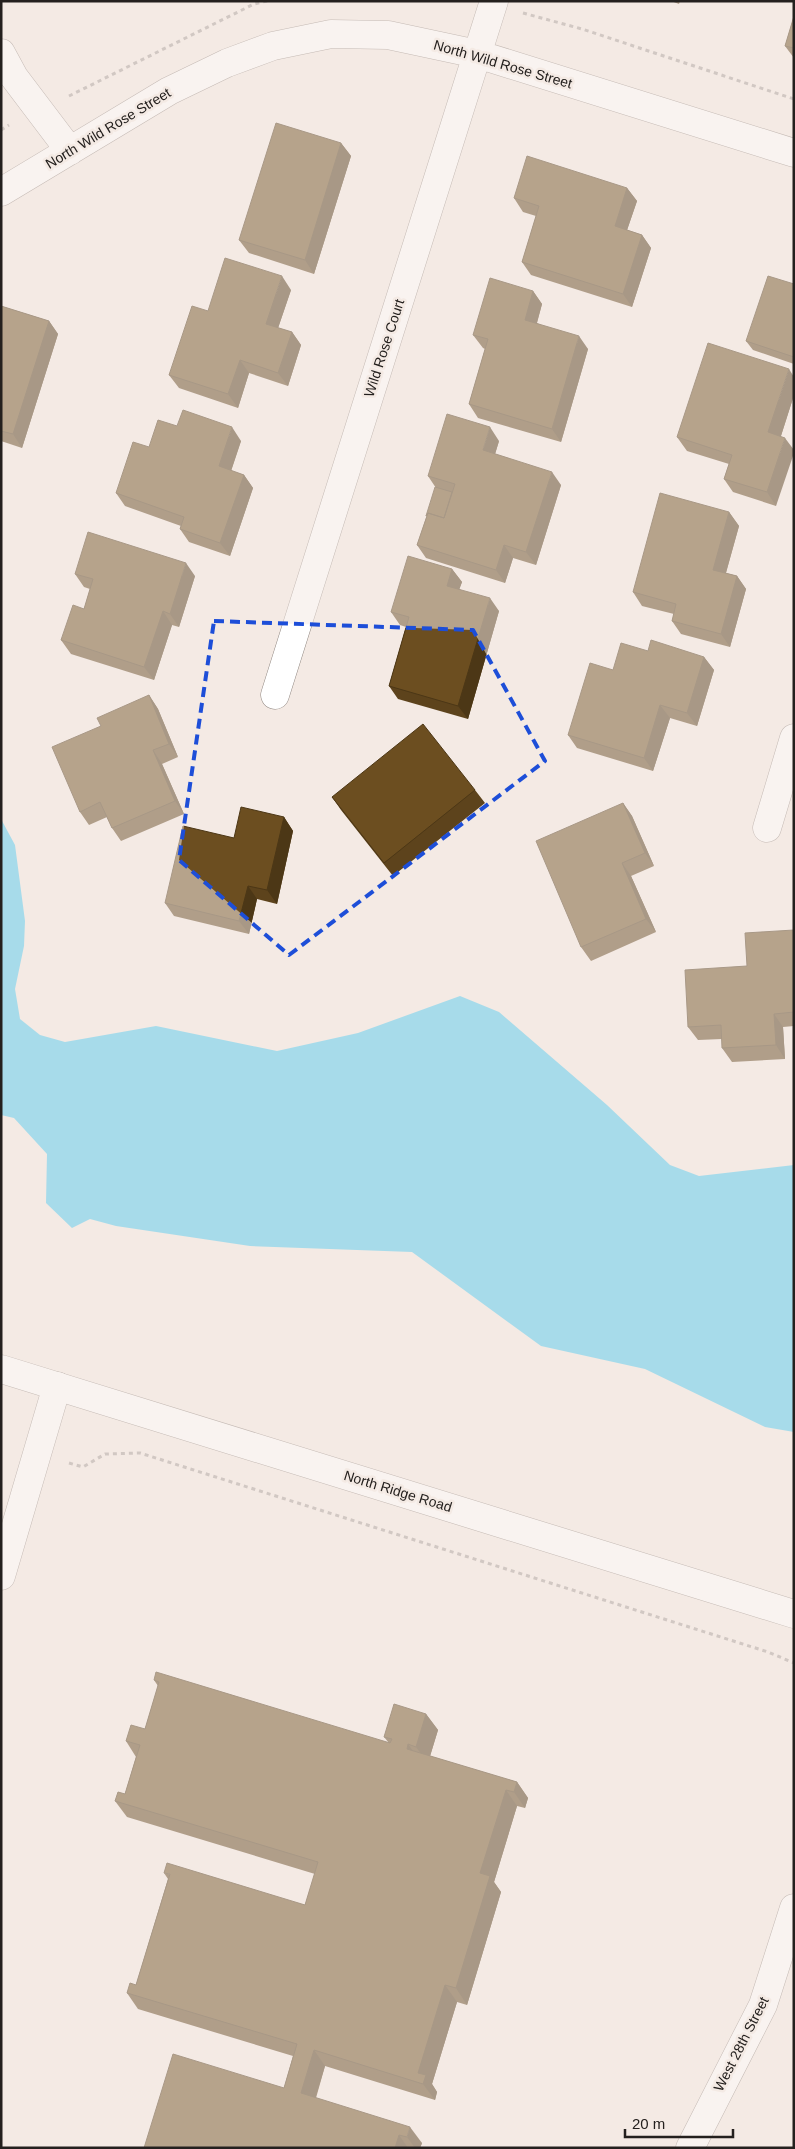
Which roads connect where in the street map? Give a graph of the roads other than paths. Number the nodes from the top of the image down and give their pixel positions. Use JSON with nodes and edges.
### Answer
{"nodes":[{"id":1,"x":493,"y":3,"type":"edge"},
{"id":2,"x":1,"y":53,"type":"edge"},
{"id":3,"x":477,"y":54,"type":"junction"},
{"id":4,"x":70,"y":151,"type":"junction"},
{"id":5,"x":794,"y":153,"type":"edge"},
{"id":6,"x":1,"y":192,"type":"edge"},
{"id":7,"x":275,"y":695,"type":"dead end"},
{"id":8,"x":794,"y":738,"type":"edge"},
{"id":9,"x":767,"y":828,"type":"dead end"},
{"id":10,"x":1,"y":1369,"type":"edge"},
{"id":11,"x":57,"y":1386,"type":"junction"},
{"id":12,"x":1,"y":1576,"type":"edge"},
{"id":13,"x":794,"y":1614,"type":"edge"},
{"id":14,"x":794,"y":1908,"type":"edge"},
{"id":15,"x":690,"y":2148,"type":"edge"}],
"edges":[{"from":1,"to":3,"type":"street","name":"Wild Rose Court"},
{"from":2,"to":4,"type":"street"},
{"from":3,"to":4,"type":"street","name":"North Wild Rose Street"},
{"from":3,"to":5,"type":"street","name":"North Wild Rose Street"},
{"from":3,"to":7,"type":"street","name":"Wild Rose Court"},
{"from":4,"to":6,"type":"street","name":"North Wild Rose Street"},
{"from":8,"to":9,"type":"street"},
{"from":10,"to":11,"type":"street","name":"North Ridge Road"},
{"from":11,"to":12,"type":"street"},
{"from":11,"to":13,"type":"street","name":"North Ridge Road"},
{"from":14,"to":15,"type":"street","name":"West 28th Street"}]}
